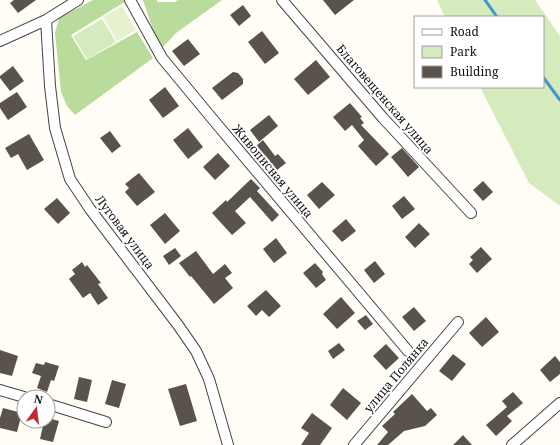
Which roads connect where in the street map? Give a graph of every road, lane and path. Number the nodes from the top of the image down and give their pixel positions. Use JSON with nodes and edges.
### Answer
{"nodes":[{"id":1,"x":78,"y":0,"type":"edge"},
{"id":2,"x":130,"y":0,"type":"edge"},
{"id":3,"x":282,"y":0,"type":"edge"},
{"id":4,"x":46,"y":20,"type":"junction"},
{"id":5,"x":0,"y":41,"type":"edge"},
{"id":6,"x":471,"y":213,"type":"dead end"},
{"id":7,"x":458,"y":322,"type":"dead end"},
{"id":8,"x":408,"y":351,"type":"dead end"},
{"id":9,"x":0,"y":390,"type":"edge"},
{"id":10,"x":16,"y":395,"type":"edge"},
{"id":11,"x":560,"y":403,"type":"edge"},
{"id":12,"x":56,"y":406,"type":"edge"},
{"id":13,"x":106,"y":422,"type":"dead end"},
{"id":14,"x":228,"y":445,"type":"edge"},
{"id":15,"x":354,"y":445,"type":"edge"},
{"id":16,"x":512,"y":445,"type":"edge"}],
"edges":[{"from":1,"to":4,"type":"street"},
{"from":2,"to":8,"type":"street","name":"Живописная улица"},
{"from":3,"to":6,"type":"street","name":"Благовещенская улица"},
{"from":4,"to":5,"type":"street"},
{"from":4,"to":14,"type":"street","name":"Луговая улица"},
{"from":7,"to":15,"type":"street","name":"улица Полянка"},
{"from":9,"to":10,"type":"street"},
{"from":11,"to":16,"type":"street"},
{"from":12,"to":13,"type":"street"}]}
